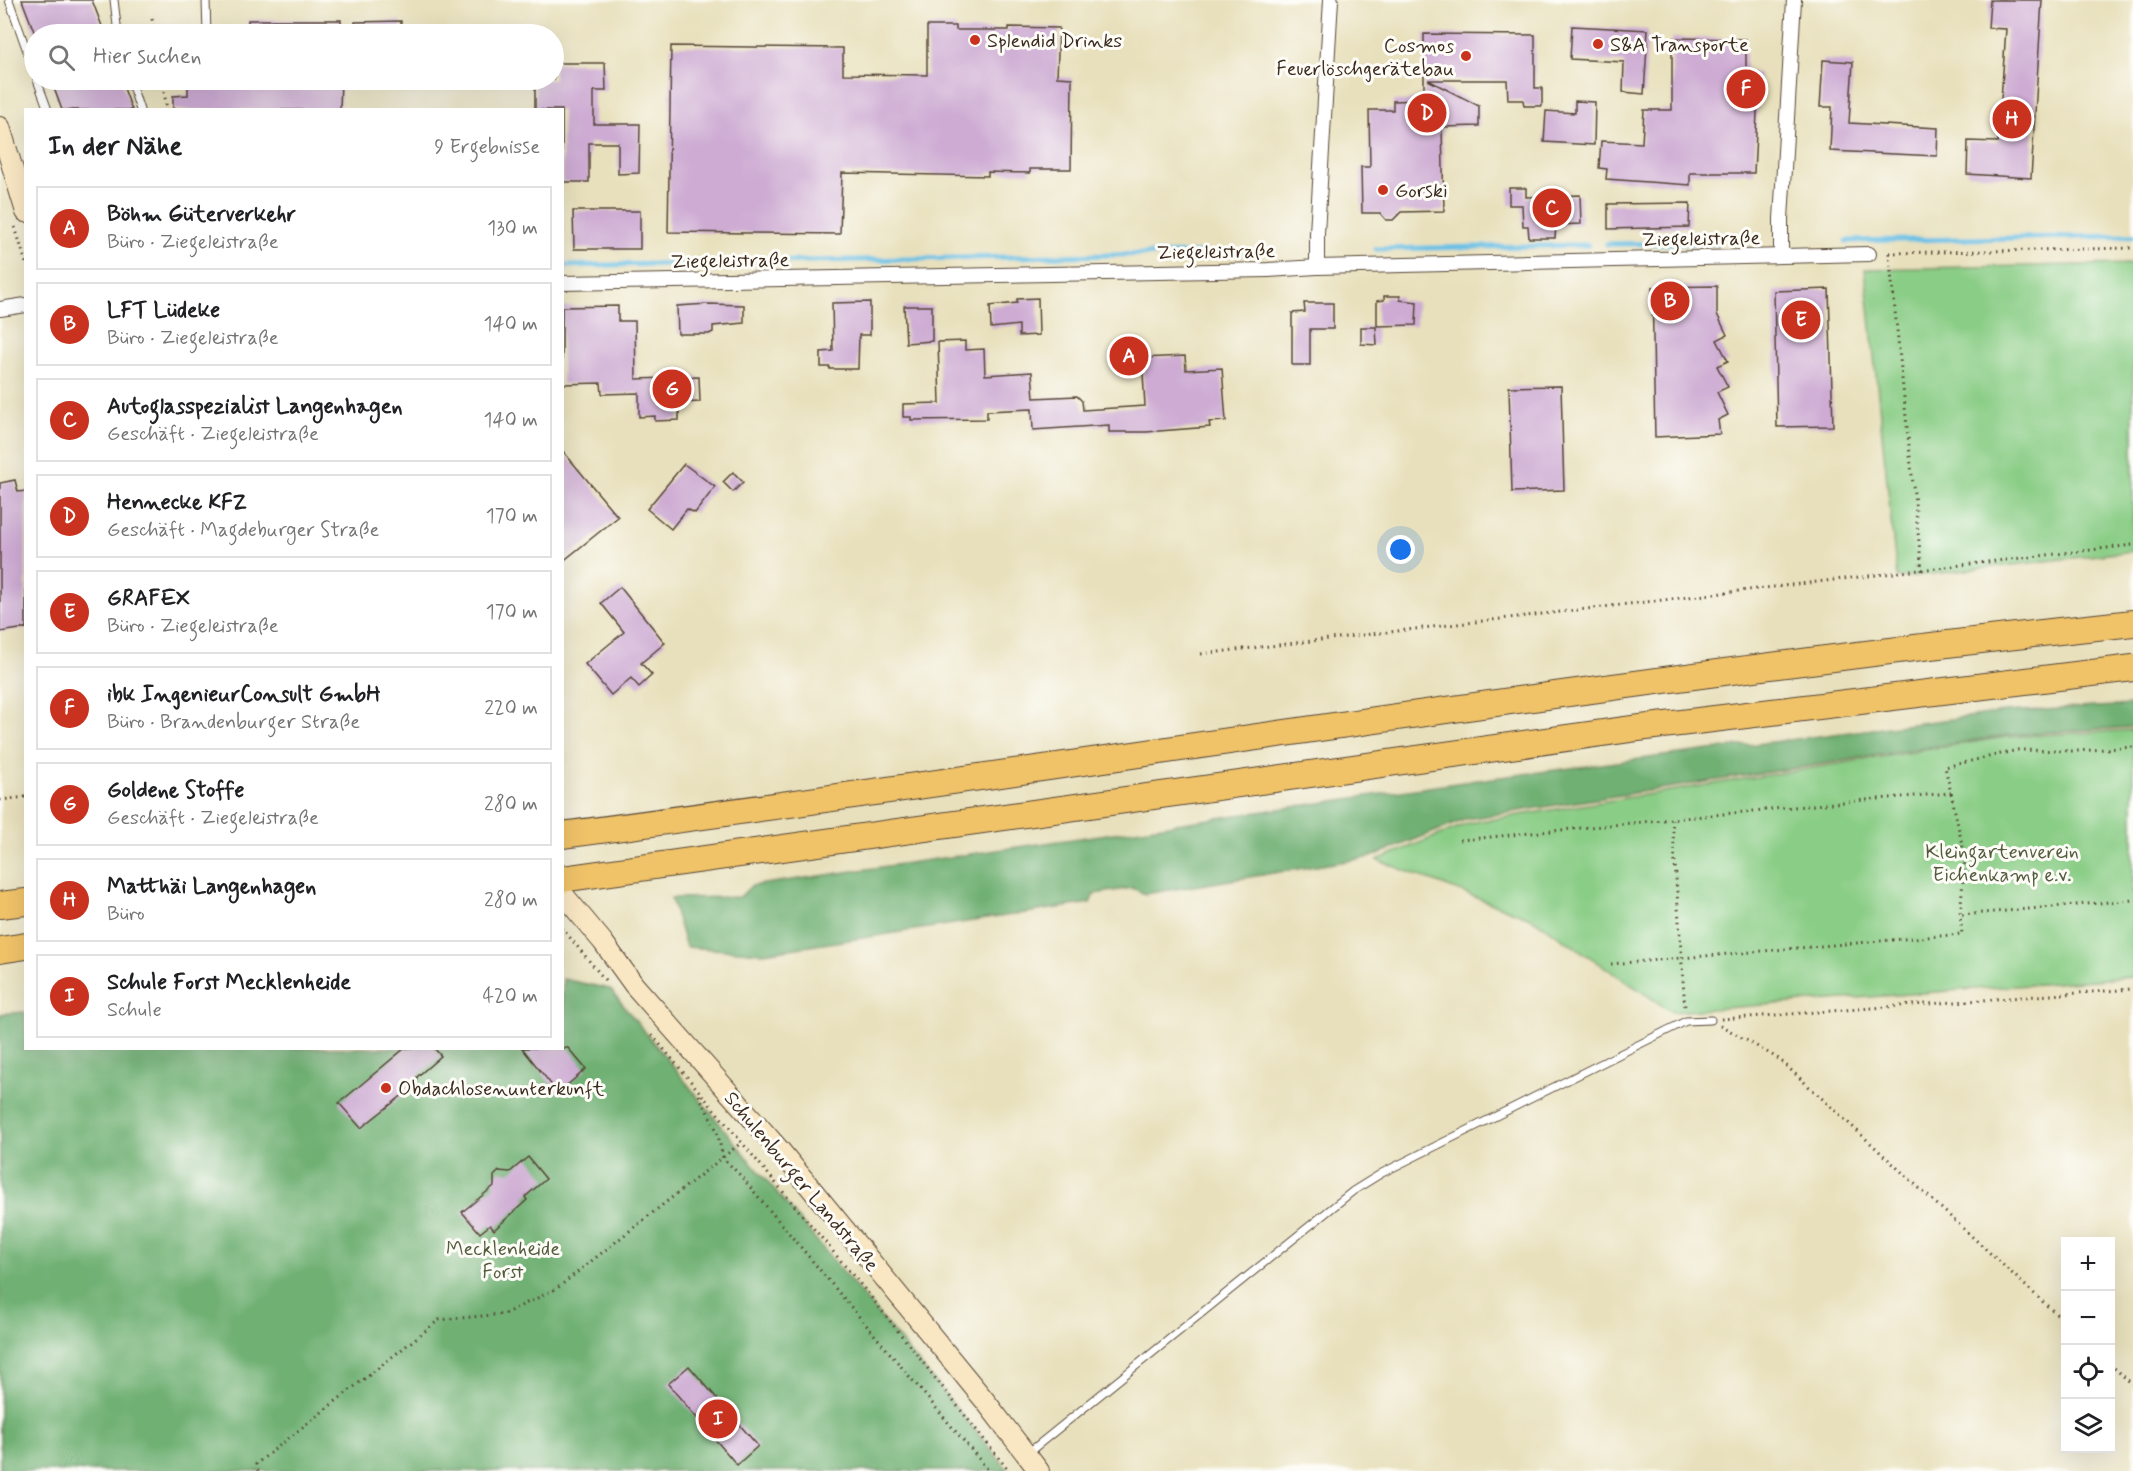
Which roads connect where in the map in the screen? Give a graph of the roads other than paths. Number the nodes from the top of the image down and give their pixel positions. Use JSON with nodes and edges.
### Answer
{"nodes":[{"id":1,"x":9,"y":0,"type":"edge"},
{"id":2,"x":114,"y":0,"type":"edge"},
{"id":3,"x":206,"y":0,"type":"edge"},
{"id":4,"x":1331,"y":0,"type":"edge"},
{"id":5,"x":1794,"y":0,"type":"edge"},
{"id":6,"x":116,"y":24,"type":"edge"},
{"id":7,"x":207,"y":24,"type":"edge"},
{"id":8,"x":24,"y":43,"type":"edge"},
{"id":9,"x":41,"y":90,"type":"edge"},
{"id":10,"x":133,"y":90,"type":"edge"},
{"id":11,"x":47,"y":108,"type":"edge"},
{"id":12,"x":139,"y":108,"type":"edge"},
{"id":13,"x":0,"y":127,"type":"edge"},
{"id":14,"x":24,"y":205,"type":"edge"},
{"id":15,"x":1869,"y":254,"type":"road end"},
{"id":16,"x":1782,"y":256,"type":"junction"},
{"id":17,"x":1317,"y":267,"type":"junction"},
{"id":18,"x":564,"y":283,"type":"edge"},
{"id":19,"x":24,"y":305,"type":"edge"},
{"id":20,"x":0,"y":309,"type":"edge"},
{"id":21,"x":2133,"y":623,"type":"edge"},
{"id":22,"x":2133,"y":668,"type":"edge"},
{"id":23,"x":569,"y":834,"type":"edge"},
{"id":24,"x":564,"y":879,"type":"edge"},
{"id":25,"x":564,"y":895,"type":"edge"},
{"id":26,"x":24,"y":902,"type":"edge"},
{"id":27,"x":0,"y":905,"type":"edge"},
{"id":28,"x":24,"y":946,"type":"edge"},
{"id":29,"x":0,"y":950,"type":"edge"},
{"id":30,"x":1711,"y":1020,"type":"road end"},
{"id":31,"x":1032,"y":1466,"type":"edge"}],
"edges":[{"from":1,"to":8,"type":"lane"},
{"from":2,"to":6,"type":"lane"},
{"from":3,"to":7,"type":"lane"},
{"from":4,"to":17,"type":"street"},
{"from":5,"to":16,"type":"street"},
{"from":9,"to":11,"type":"lane"},
{"from":10,"to":12,"type":"lane"},
{"from":13,"to":14,"type":"main road"},
{"from":15,"to":16,"type":"street","name":"Ziegeleistraße"},
{"from":16,"to":17,"type":"street","name":"Ziegeleistraße"},
{"from":17,"to":18,"type":"street","name":"Ziegeleistraße"},
{"from":19,"to":20,"type":"street"},
{"from":21,"to":23,"type":"highway"},
{"from":22,"to":24,"type":"highway"},
{"from":25,"to":31,"type":"main road","name":"Schulenburger Landstraße"},
{"from":26,"to":27,"type":"highway"},
{"from":28,"to":29,"type":"highway"},
{"from":30,"to":31,"type":"lane"}]}
